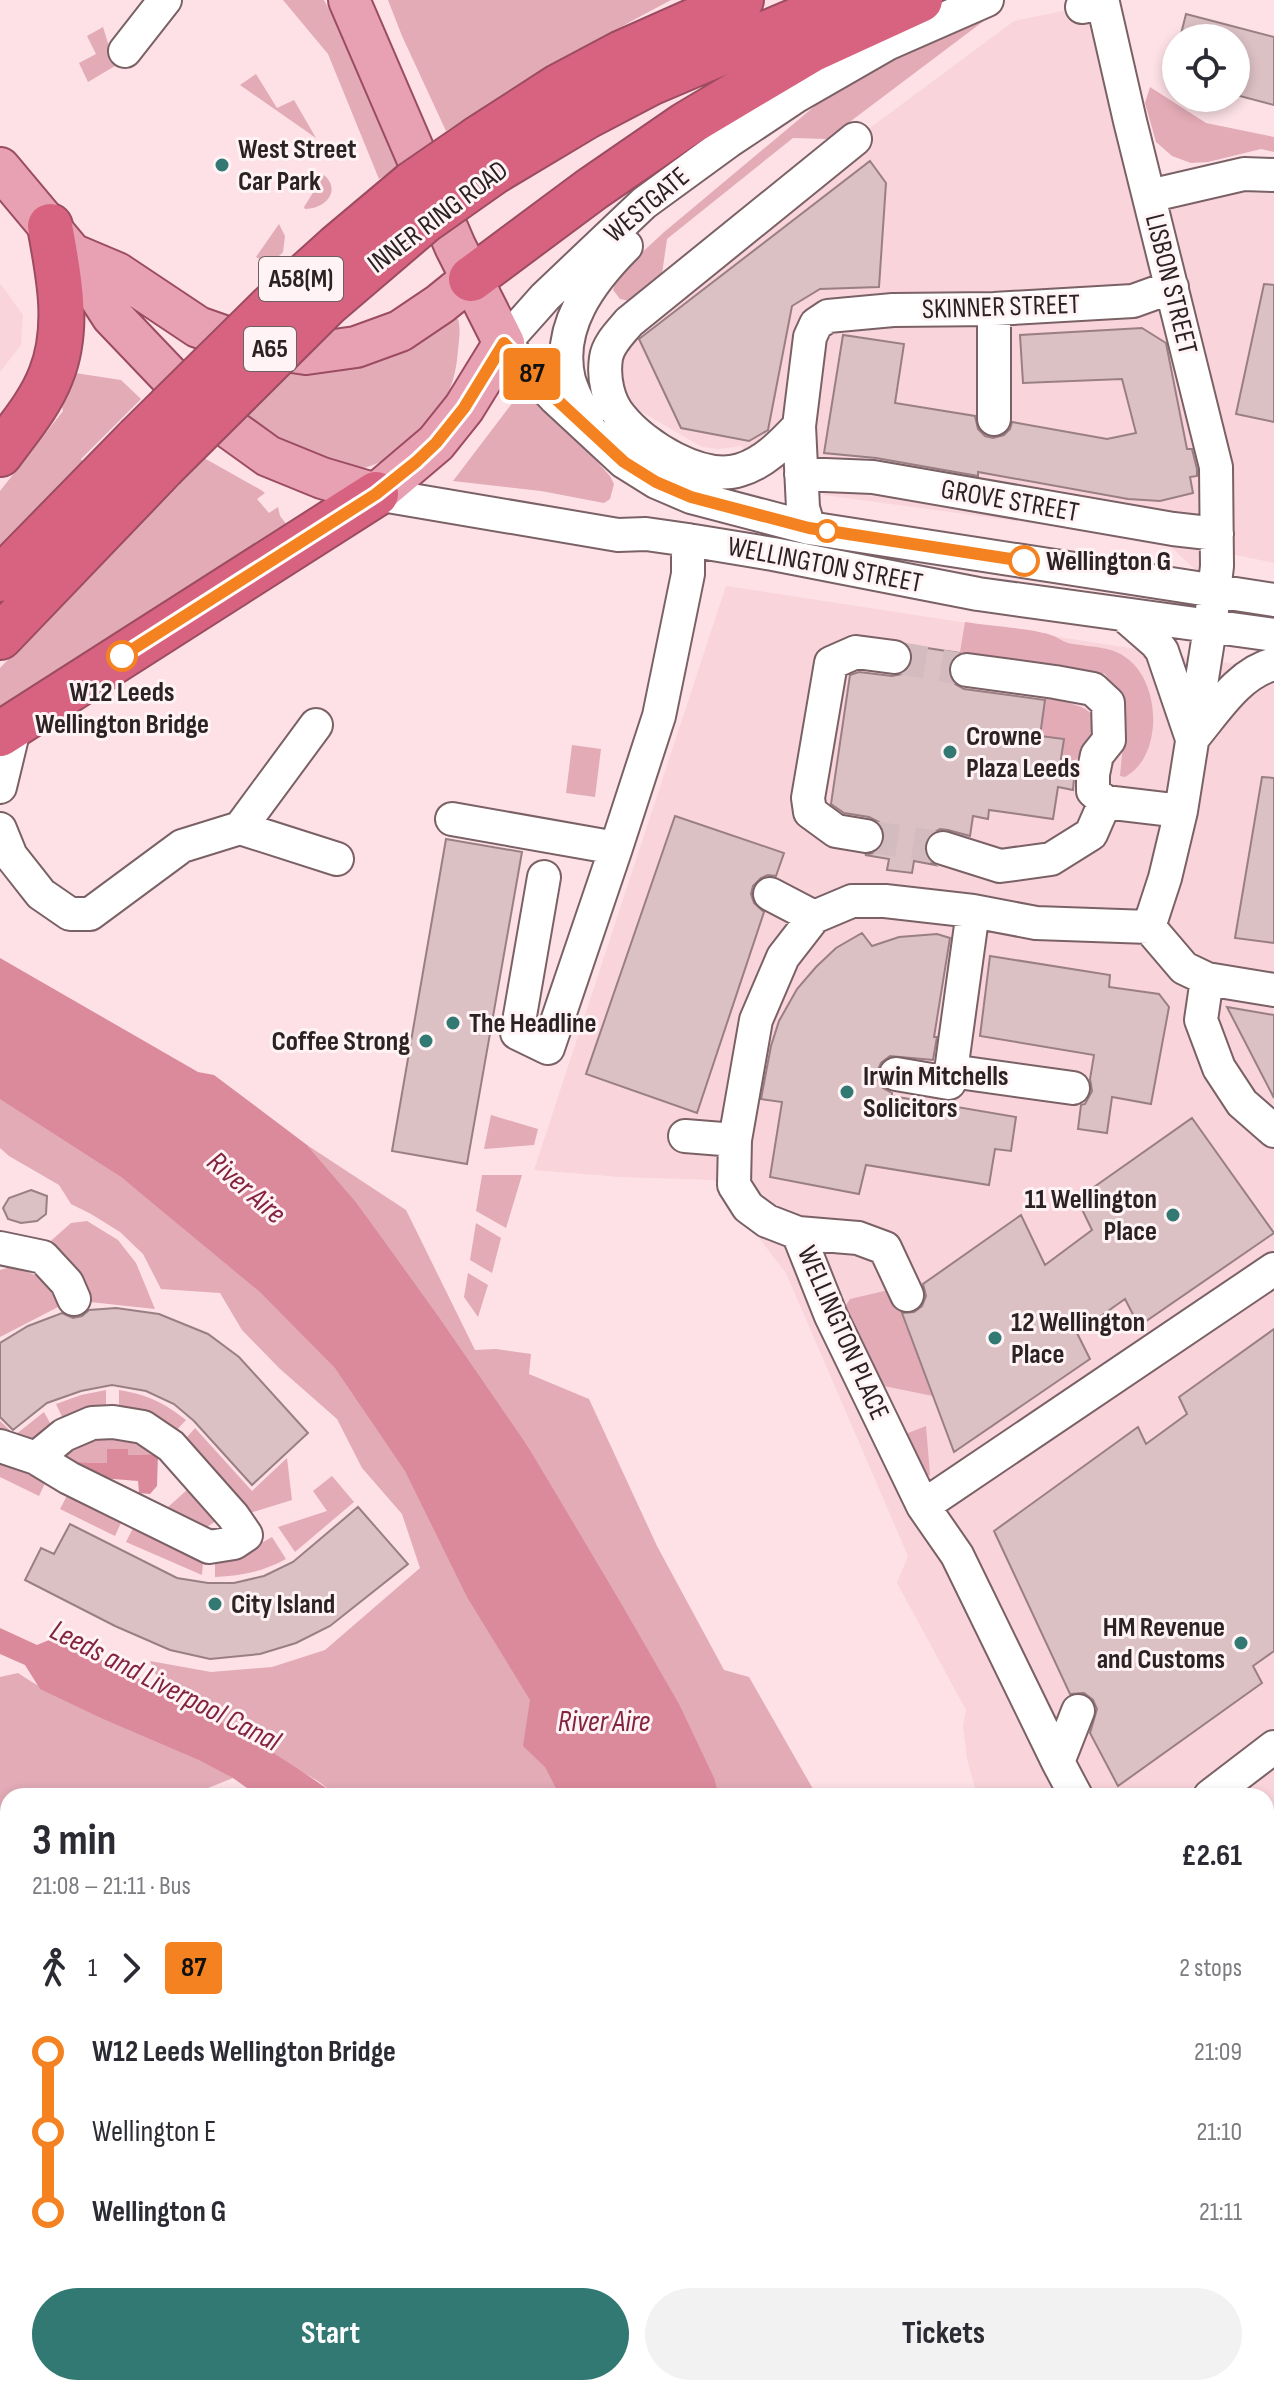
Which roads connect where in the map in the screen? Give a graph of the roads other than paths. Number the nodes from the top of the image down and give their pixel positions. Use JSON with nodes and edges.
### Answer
{"nodes":[{"id":1,"x":349,"y":0,"type":"edge"},
{"id":2,"x":741,"y":0,"type":"edge"},
{"id":3,"x":845,"y":0,"type":"edge"},
{"id":4,"x":920,"y":0,"type":"edge"},
{"id":5,"x":987,"y":0,"type":"edge"},
{"id":6,"x":163,"y":3,"type":"edge"},
{"id":7,"x":1082,"y":7,"type":"dead end"},
{"id":8,"x":125,"y":51,"type":"dead end"},
{"id":9,"x":855,"y":139,"type":"dead end"},
{"id":10,"x":729,"y":141,"type":"junction"},
{"id":11,"x":487,"y":155,"type":"junction"},
{"id":12,"x":0,"y":168,"type":"edge"},
{"id":13,"x":1274,"y":175,"type":"edge"},
{"id":14,"x":1149,"y":196,"type":"junction"},
{"id":15,"x":61,"y":240,"type":"junction"},
{"id":16,"x":471,"y":279,"type":"junction"},
{"id":17,"x":589,"y":287,"type":"junction"},
{"id":18,"x":1172,"y":287,"type":"junction"},
{"id":19,"x":994,"y":309,"type":"junction"},
{"id":20,"x":629,"y":322,"type":"junction"},
{"id":21,"x":504,"y":343,"type":"junction"},
{"id":22,"x":994,"y":419,"type":"dead end"},
{"id":23,"x":799,"y":426,"type":"junction"},
{"id":24,"x":591,"y":431,"type":"junction"},
{"id":25,"x":151,"y":452,"type":"junction"},
{"id":26,"x":0,"y":454,"type":"edge"},
{"id":27,"x":801,"y":474,"type":"junction"},
{"id":28,"x":376,"y":494,"type":"junction"},
{"id":29,"x":809,"y":528,"type":"junction"},
{"id":30,"x":1217,"y":534,"type":"junction"},
{"id":31,"x":688,"y":540,"type":"junction"},
{"id":32,"x":0,"y":579,"type":"edge"},
{"id":33,"x":1215,"y":589,"type":"junction"},
{"id":34,"x":1274,"y":600,"type":"edge"},
{"id":35,"x":1125,"y":616,"type":"junction"},
{"id":36,"x":1210,"y":628,"type":"junction"},
{"id":37,"x":1274,"y":635,"type":"edge"},
{"id":38,"x":0,"y":637,"type":"edge"},
{"id":39,"x":894,"y":657,"type":"tunnel mouth"},
{"id":40,"x":1274,"y":664,"type":"edge"},
{"id":41,"x":967,"y":670,"type":"tunnel mouth"},
{"id":42,"x":316,"y":725,"type":"dead end"},
{"id":43,"x":8,"y":730,"type":"edge"},
{"id":44,"x":1192,"y":739,"type":"junction"},
{"id":45,"x":0,"y":787,"type":"edge"},
{"id":46,"x":1105,"y":802,"type":"junction"},
{"id":47,"x":1181,"y":811,"type":"junction"},
{"id":48,"x":452,"y":819,"type":"dead end"},
{"id":49,"x":240,"y":828,"type":"junction"},
{"id":50,"x":0,"y":829,"type":"edge"},
{"id":51,"x":866,"y":836,"type":"tunnel mouth"},
{"id":52,"x":616,"y":848,"type":"junction"},
{"id":53,"x":943,"y":848,"type":"tunnel mouth"},
{"id":54,"x":337,"y":859,"type":"dead end"},
{"id":55,"x":544,"y":877,"type":"dead end"},
{"id":56,"x":770,"y":894,"type":"dead end"},
{"id":57,"x":973,"y":911,"type":"junction"},
{"id":58,"x":814,"y":917,"type":"junction"},
{"id":59,"x":1149,"y":927,"type":"junction"},
{"id":60,"x":1207,"y":979,"type":"junction"},
{"id":61,"x":1274,"y":990,"type":"edge"},
{"id":62,"x":951,"y":1071,"type":"junction"},
{"id":63,"x":896,"y":1074,"type":"dead end"},
{"id":64,"x":1073,"y":1088,"type":"dead end"},
{"id":65,"x":1242,"y":1103,"type":"junction"},
{"id":66,"x":1274,"y":1106,"type":"edge"},
{"id":67,"x":1274,"y":1131,"type":"edge"},
{"id":68,"x":685,"y":1136,"type":"dead end"},
{"id":69,"x":735,"y":1140,"type":"junction"},
{"id":70,"x":798,"y":1233,"type":"junction"},
{"id":71,"x":0,"y":1248,"type":"edge"},
{"id":72,"x":1274,"y":1269,"type":"edge"},
{"id":73,"x":907,"y":1295,"type":"dead end"},
{"id":74,"x":74,"y":1299,"type":"dead end"},
{"id":75,"x":0,"y":1446,"type":"edge"},
{"id":76,"x":36,"y":1458,"type":"junction"},
{"id":77,"x":923,"y":1506,"type":"junction"},
{"id":78,"x":1078,"y":1711,"type":"dead end"},
{"id":79,"x":1274,"y":1747,"type":"edge"},
{"id":80,"x":1058,"y":1762,"type":"junction"},
{"id":81,"x":1072,"y":1788,"type":"edge"},
{"id":82,"x":1220,"y":1788,"type":"edge"}],
"edges":[{"from":1,"to":16,"type":"main road"},
{"from":2,"to":11,"type":"highway","name":"INNER RING ROAD","number":"A58(M)"},
{"from":3,"to":11,"type":"highway","name":"INNER RING ROAD","number":"A58(M)"},
{"from":4,"to":16,"type":"highway"},
{"from":5,"to":10,"type":"street","name":"WESTGATE"},
{"from":6,"to":8,"type":"street"},
{"from":7,"to":14,"type":"street","name":"LISBON STREET"},
{"from":9,"to":20,"type":"street"},
{"from":10,"to":17,"type":"street"},
{"from":10,"to":21,"type":"street","name":"WESTGATE"},
{"from":11,"to":25,"type":"highway","name":"INNER RING ROAD","number":"A58(M)","bridge":true},
{"from":12,"to":15,"type":"main road","number":"A65"},
{"from":13,"to":14,"type":"street"},
{"from":14,"to":18,"type":"street","name":"LISBON STREET"},
{"from":15,"to":16,"type":"main road","number":"A65"},
{"from":15,"to":26,"type":"highway"},
{"from":15,"to":28,"type":"main road","number":"A65"},
{"from":16,"to":21,"type":"main road"},
{"from":17,"to":20,"type":"street"},
{"from":17,"to":24,"type":"street"},
{"from":18,"to":19,"type":"street","name":"SKINNER STREET"},
{"from":18,"to":30,"type":"street","name":"LISBON STREET"},
{"from":19,"to":22,"type":"street"},
{"from":19,"to":23,"type":"street","name":"SKINNER STREET"},
{"from":20,"to":23,"type":"street"},
{"from":21,"to":24,"type":"street","name":"WELLINGTON STREET"},
{"from":21,"to":28,"type":"main road","name":"WESTGATE"},
{"from":23,"to":27,"type":"street"},
{"from":24,"to":29,"type":"street","name":"WELLINGTON STREET"},
{"from":25,"to":32,"type":"highway","name":"INNER RING ROAD","number":"A58(M)"},
{"from":25,"to":38,"type":"highway","name":"INNER RING ROAD","number":"A58(M)"},
{"from":27,"to":29,"type":"street"},
{"from":27,"to":30,"type":"street","name":"GROVE STREET"},
{"from":28,"to":31,"type":"street","name":"WELLINGTON STREET"},
{"from":28,"to":43,"type":"highway"},
{"from":29,"to":33,"type":"street","name":"WELLINGTON STREET"},
{"from":30,"to":33,"type":"street","name":"LISBON STREET"},
{"from":31,"to":35,"type":"street","name":"WELLINGTON STREET"},
{"from":31,"to":52,"type":"street"},
{"from":33,"to":34,"type":"street","name":"WELLINGTON STREET"},
{"from":33,"to":36,"type":"street"},
{"from":35,"to":36,"type":"street","name":"WELLINGTON STREET"},
{"from":35,"to":44,"type":"street"},
{"from":36,"to":37,"type":"street","name":"WELLINGTON STREET"},
{"from":36,"to":44,"type":"street"},
{"from":39,"to":51,"type":"street"},
{"from":40,"to":44,"type":"street"},
{"from":41,"to":46,"type":"street"},
{"from":42,"to":49,"type":"street"},
{"from":43,"to":45,"type":"street"},
{"from":44,"to":47,"type":"street"},
{"from":46,"to":47,"type":"street"},
{"from":46,"to":53,"type":"street"},
{"from":47,"to":59,"type":"street"},
{"from":48,"to":52,"type":"street"},
{"from":49,"to":50,"type":"street"},
{"from":49,"to":54,"type":"street"},
{"from":52,"to":55,"type":"street"},
{"from":56,"to":58,"type":"street"},
{"from":57,"to":58,"type":"street","name":"WELLINGTON PLACE"},
{"from":57,"to":59,"type":"street","name":"WELLINGTON PLACE"},
{"from":57,"to":62,"type":"street"},
{"from":58,"to":69,"type":"street","name":"WELLINGTON PLACE"},
{"from":59,"to":60,"type":"street"},
{"from":60,"to":61,"type":"street"},
{"from":60,"to":65,"type":"street"},
{"from":62,"to":63,"type":"street"},
{"from":62,"to":64,"type":"street"},
{"from":65,"to":66,"type":"street"},
{"from":65,"to":67,"type":"street"},
{"from":68,"to":69,"type":"street"},
{"from":69,"to":70,"type":"street","name":"WELLINGTON PLACE"},
{"from":70,"to":73,"type":"street"},
{"from":70,"to":77,"type":"street","name":"WELLINGTON PLACE"},
{"from":71,"to":74,"type":"street"},
{"from":72,"to":77,"type":"street"},
{"from":75,"to":76,"type":"street"},
{"from":76,"to":76,"type":"street"},
{"from":77,"to":80,"type":"street","name":"WELLINGTON PLACE"},
{"from":78,"to":80,"type":"street"},
{"from":79,"to":82,"type":"street"},
{"from":80,"to":81,"type":"street","name":"WELLINGTON PLACE"}]}
